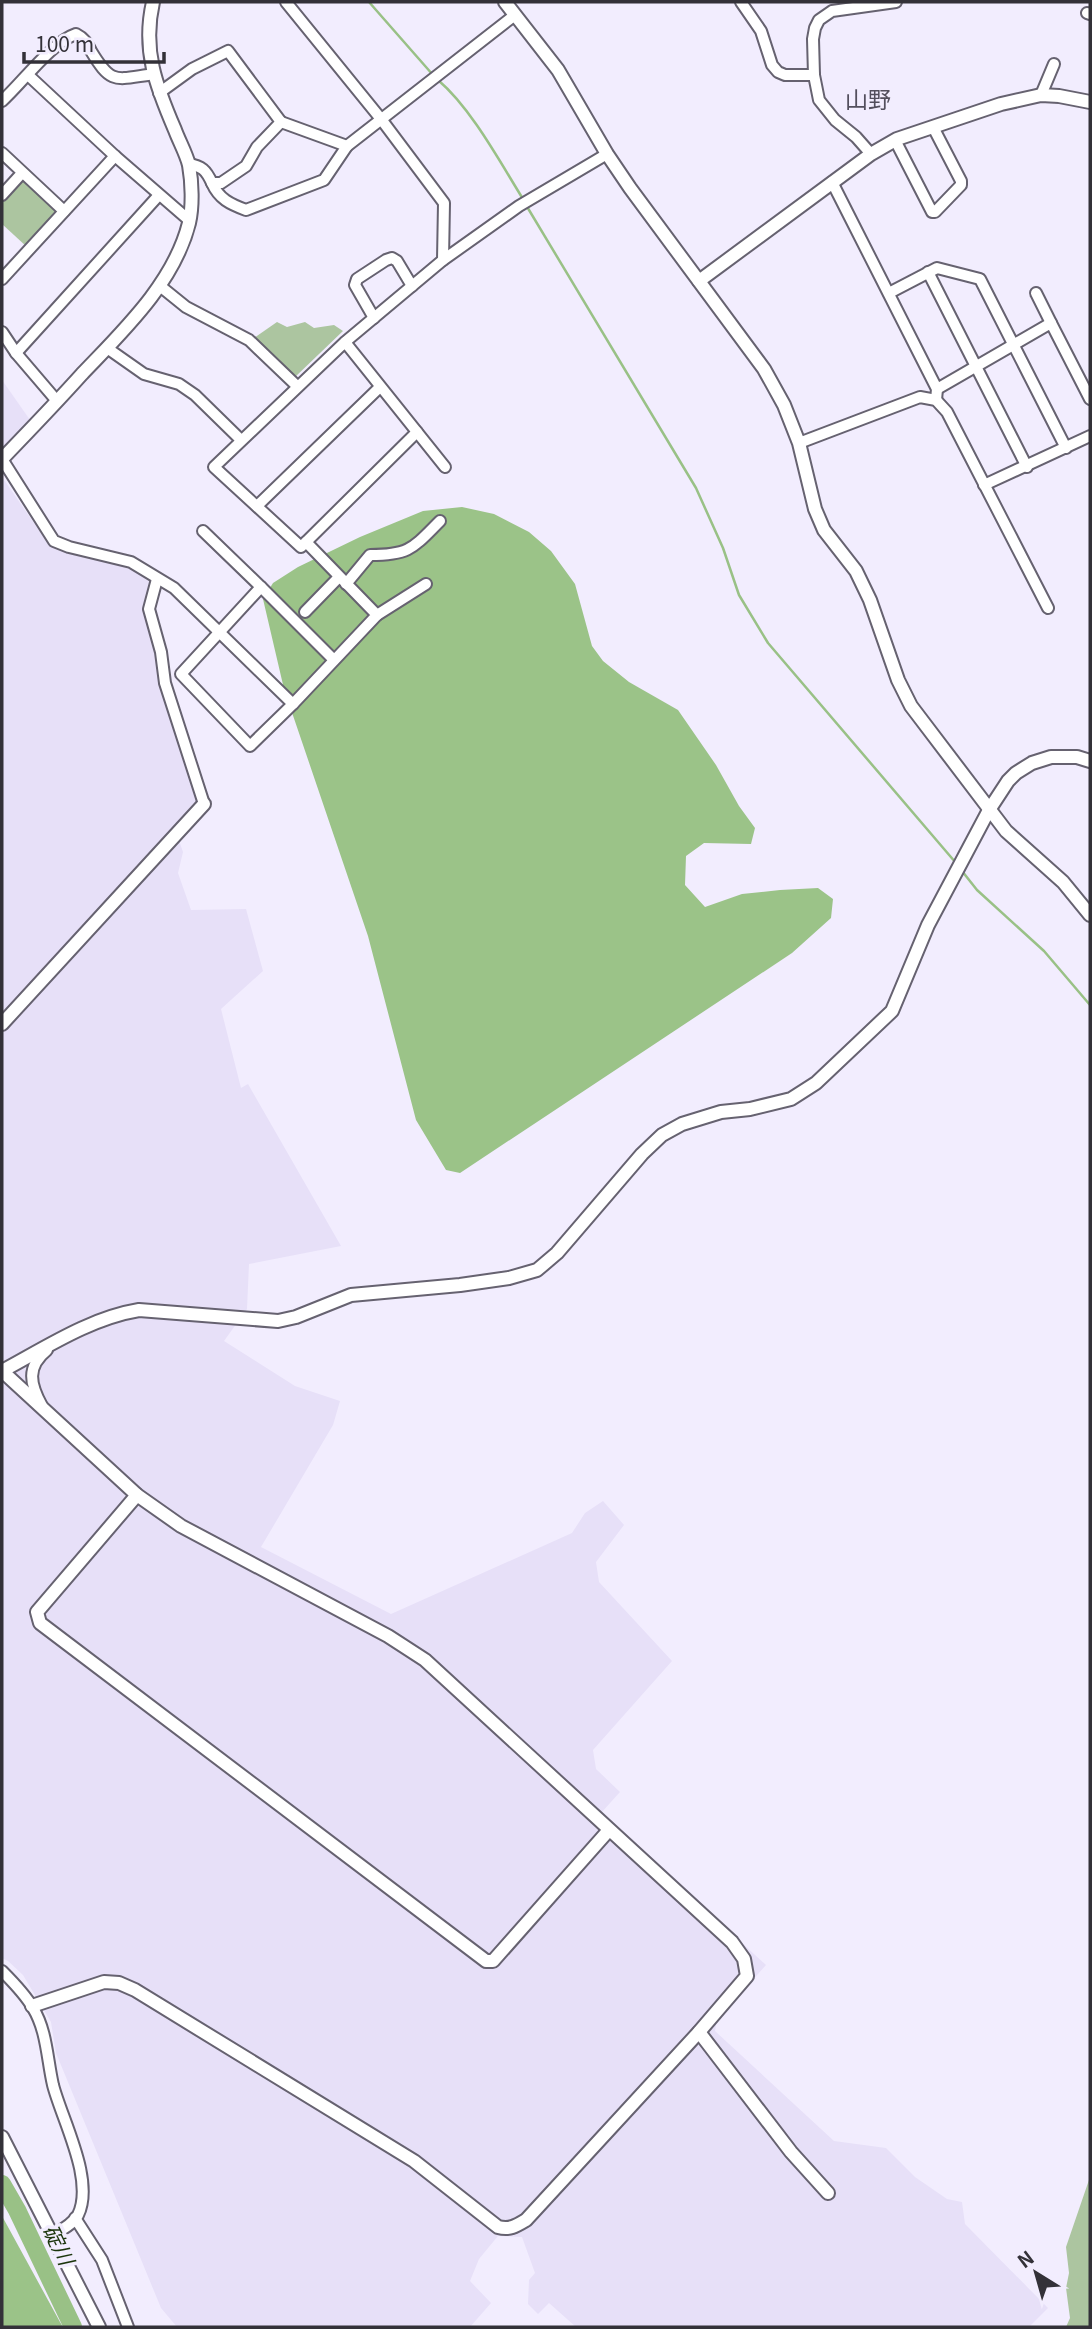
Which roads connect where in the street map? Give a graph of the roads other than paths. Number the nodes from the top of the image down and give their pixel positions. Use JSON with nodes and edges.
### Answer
{"nodes":[{"id":1,"x":153,"y":2,"type":"edge"},
{"id":2,"x":286,"y":2,"type":"edge"},
{"id":3,"x":505,"y":2,"type":"edge"},
{"id":4,"x":741,"y":2,"type":"edge"},
{"id":5,"x":896,"y":2,"type":"edge"},
{"id":6,"x":515,"y":15,"type":"junction"},
{"id":7,"x":1054,"y":64,"type":"dead end"},
{"id":8,"x":154,"y":74,"type":"junction"},
{"id":9,"x":28,"y":75,"type":"junction"},
{"id":10,"x":814,"y":75,"type":"junction"},
{"id":11,"x":159,"y":93,"type":"junction"},
{"id":12,"x":1041,"y":95,"type":"junction"},
{"id":13,"x":2,"y":101,"type":"edge"},
{"id":14,"x":1090,"y":102,"type":"edge"},
{"id":15,"x":380,"y":119,"type":"junction"},
{"id":16,"x":281,"y":122,"type":"junction"},
{"id":17,"x":933,"y":127,"type":"junction"},
{"id":18,"x":895,"y":140,"type":"junction"},
{"id":19,"x":347,"y":146,"type":"junction"},
{"id":20,"x":2,"y":153,"type":"edge"},
{"id":21,"x":607,"y":154,"type":"junction"},
{"id":22,"x":870,"y":154,"type":"junction"},
{"id":23,"x":115,"y":156,"type":"junction"},
{"id":24,"x":188,"y":164,"type":"junction"},
{"id":25,"x":22,"y":173,"type":"junction"},
{"id":26,"x":212,"y":183,"type":"junction"},
{"id":27,"x":832,"y":183,"type":"junction"},
{"id":28,"x":2,"y":195,"type":"edge"},
{"id":29,"x":159,"y":195,"type":"junction"},
{"id":30,"x":64,"y":211,"type":"junction"},
{"id":31,"x":190,"y":221,"type":"junction"},
{"id":32,"x":443,"y":260,"type":"junction"},
{"id":33,"x":928,"y":272,"type":"junction"},
{"id":34,"x":2,"y":279,"type":"edge"},
{"id":35,"x":699,"y":281,"type":"junction"},
{"id":36,"x":160,"y":286,"type":"junction"},
{"id":37,"x":412,"y":286,"type":"junction"},
{"id":38,"x":889,"y":293,"type":"junction"},
{"id":39,"x":1036,"y":293,"type":"dead end"},
{"id":40,"x":374,"y":318,"type":"junction"},
{"id":41,"x":1051,"y":323,"type":"junction"},
{"id":42,"x":2,"y":332,"type":"edge"},
{"id":43,"x":345,"y":342,"type":"junction"},
{"id":44,"x":1013,"y":344,"type":"junction"},
{"id":45,"x":107,"y":348,"type":"junction"},
{"id":46,"x":16,"y":353,"type":"junction"},
{"id":47,"x":976,"y":365,"type":"junction"},
{"id":48,"x":297,"y":386,"type":"junction"},
{"id":49,"x":380,"y":387,"type":"junction"},
{"id":50,"x":936,"y":394,"type":"junction"},
{"id":51,"x":1090,"y":399,"type":"edge"},
{"id":52,"x":57,"y":401,"type":"junction"},
{"id":53,"x":416,"y":432,"type":"junction"},
{"id":54,"x":1090,"y":436,"type":"edge"},
{"id":55,"x":242,"y":440,"type":"junction"},
{"id":56,"x":799,"y":443,"type":"junction"},
{"id":57,"x":1066,"y":448,"type":"junction"},
{"id":58,"x":2,"y":459,"type":"edge"},
{"id":59,"x":445,"y":467,"type":"dead end"},
{"id":60,"x":1027,"y":467,"type":"junction"},
{"id":61,"x":984,"y":485,"type":"junction"},
{"id":62,"x":257,"y":506,"type":"junction"},
{"id":63,"x":440,"y":521,"type":"dead end"},
{"id":64,"x":203,"y":531,"type":"dead end"},
{"id":65,"x":306,"y":542,"type":"junction"},
{"id":66,"x":157,"y":579,"type":"junction"},
{"id":67,"x":342,"y":580,"type":"junction"},
{"id":68,"x":426,"y":584,"type":"dead end"},
{"id":69,"x":261,"y":587,"type":"junction"},
{"id":70,"x":1048,"y":608,"type":"dead end"},
{"id":71,"x":304,"y":611,"type":"dead end"},
{"id":72,"x":377,"y":615,"type":"junction"},
{"id":73,"x":220,"y":632,"type":"junction"},
{"id":74,"x":333,"y":659,"type":"junction"},
{"id":75,"x":293,"y":704,"type":"junction"},
{"id":76,"x":1090,"y":761,"type":"edge"},
{"id":77,"x":204,"y":804,"type":"joint"},
{"id":78,"x":989,"y":810,"type":"junction"},
{"id":79,"x":1090,"y":915,"type":"edge"},
{"id":80,"x":2,"y":1024,"type":"edge"},
{"id":81,"x":55,"y":1343,"type":"junction"},
{"id":82,"x":2,"y":1371,"type":"edge"},
{"id":83,"x":44,"y":1410,"type":"junction"},
{"id":84,"x":137,"y":1495,"type":"junction"},
{"id":85,"x":609,"y":1830,"type":"junction"},
{"id":86,"x":2,"y":1971,"type":"edge"},
{"id":87,"x":33,"y":2006,"type":"junction"},
{"id":88,"x":699,"y":2032,"type":"junction"},
{"id":89,"x":2,"y":2137,"type":"edge"},
{"id":90,"x":828,"y":2193,"type":"dead end"},
{"id":91,"x":75,"y":2218,"type":"junction"},
{"id":92,"x":54,"y":2235,"type":"junction"},
{"id":93,"x":99,"y":2327,"type":"edge"},
{"id":94,"x":128,"y":2327,"type":"edge"}],
"edges":[{"from":1,"to":8,"type":"street"},
{"from":2,"to":15,"type":"street"},
{"from":3,"to":6,"type":"street"},
{"from":4,"to":10,"type":"street"},
{"from":5,"to":10,"type":"street"},
{"from":6,"to":15,"type":"street"},
{"from":6,"to":21,"type":"street"},
{"from":7,"to":12,"type":"street"},
{"from":8,"to":9,"type":"street"},
{"from":8,"to":11,"type":"street"},
{"from":9,"to":13,"type":"street"},
{"from":9,"to":23,"type":"street"},
{"from":10,"to":22,"type":"street"},
{"from":11,"to":16,"type":"street"},
{"from":11,"to":24,"type":"street"},
{"from":12,"to":14,"type":"street"},
{"from":12,"to":17,"type":"street"},
{"from":15,"to":19,"type":"street"},
{"from":15,"to":32,"type":"street"},
{"from":16,"to":19,"type":"street"},
{"from":16,"to":26,"type":"street"},
{"from":17,"to":18,"type":"street"},
{"from":17,"to":18,"type":"street"},
{"from":18,"to":22,"type":"street"},
{"from":19,"to":26,"type":"street"},
{"from":20,"to":25,"type":"street"},
{"from":21,"to":32,"type":"street"},
{"from":21,"to":35,"type":"street"},
{"from":22,"to":27,"type":"street"},
{"from":23,"to":29,"type":"street"},
{"from":23,"to":30,"type":"street"},
{"from":24,"to":26,"type":"street"},
{"from":24,"to":31,"type":"street"},
{"from":25,"to":28,"type":"street"},
{"from":25,"to":30,"type":"street"},
{"from":27,"to":35,"type":"street"},
{"from":27,"to":38,"type":"street"},
{"from":29,"to":31,"type":"street"},
{"from":29,"to":46,"type":"street"},
{"from":30,"to":34,"type":"street"},
{"from":31,"to":36,"type":"street"},
{"from":32,"to":37,"type":"street"},
{"from":33,"to":38,"type":"street"},
{"from":33,"to":44,"type":"street"},
{"from":33,"to":47,"type":"street"},
{"from":35,"to":56,"type":"street"},
{"from":36,"to":45,"type":"street"},
{"from":36,"to":48,"type":"street"},
{"from":37,"to":40,"type":"street"},
{"from":37,"to":40,"type":"street"},
{"from":38,"to":50,"type":"street"},
{"from":39,"to":41,"type":"street"},
{"from":40,"to":43,"type":"street"},
{"from":41,"to":44,"type":"street"},
{"from":41,"to":51,"type":"street"},
{"from":42,"to":46,"type":"street"},
{"from":43,"to":48,"type":"street"},
{"from":43,"to":49,"type":"street"},
{"from":44,"to":47,"type":"street"},
{"from":44,"to":57,"type":"street"},
{"from":45,"to":52,"type":"street"},
{"from":45,"to":55,"type":"street"},
{"from":46,"to":52,"type":"street"},
{"from":47,"to":50,"type":"street"},
{"from":47,"to":60,"type":"street"},
{"from":48,"to":55,"type":"street"},
{"from":49,"to":53,"type":"street"},
{"from":49,"to":62,"type":"street"},
{"from":50,"to":56,"type":"street"},
{"from":50,"to":61,"type":"street"},
{"from":52,"to":58,"type":"street"},
{"from":53,"to":59,"type":"street"},
{"from":53,"to":65,"type":"street"},
{"from":54,"to":57,"type":"street"},
{"from":55,"to":62,"type":"street"},
{"from":56,"to":78,"type":"street"},
{"from":57,"to":60,"type":"street"},
{"from":58,"to":66,"type":"street"},
{"from":60,"to":61,"type":"street"},
{"from":61,"to":70,"type":"street"},
{"from":62,"to":65,"type":"street"},
{"from":63,"to":67,"type":"street"},
{"from":64,"to":69,"type":"street"},
{"from":65,"to":67,"type":"street"},
{"from":66,"to":73,"type":"street"},
{"from":66,"to":77,"type":"street"},
{"from":67,"to":71,"type":"street"},
{"from":67,"to":72,"type":"street"},
{"from":68,"to":72,"type":"street"},
{"from":69,"to":73,"type":"street"},
{"from":69,"to":74,"type":"street"},
{"from":72,"to":74,"type":"street"},
{"from":73,"to":75,"type":"street"},
{"from":73,"to":75,"type":"street"},
{"from":74,"to":75,"type":"street"},
{"from":76,"to":78,"type":"street"},
{"from":77,"to":80,"type":"street"},
{"from":78,"to":79,"type":"street"},
{"from":78,"to":81,"type":"street"},
{"from":81,"to":82,"type":"street"},
{"from":81,"to":83,"type":"street"},
{"from":82,"to":83,"type":"street"},
{"from":83,"to":84,"type":"street"},
{"from":84,"to":85,"type":"street"},
{"from":84,"to":85,"type":"street"},
{"from":85,"to":88,"type":"street"},
{"from":86,"to":87,"type":"street"},
{"from":87,"to":88,"type":"street"},
{"from":87,"to":91,"type":"street"},
{"from":88,"to":90,"type":"street"},
{"from":89,"to":92,"type":"street"},
{"from":91,"to":92,"type":"street"},
{"from":91,"to":94,"type":"street"},
{"from":92,"to":93,"type":"street"}]}
